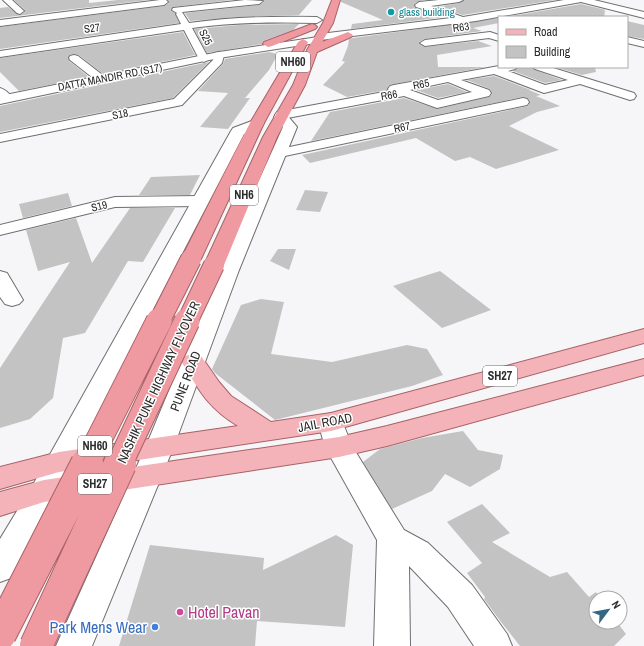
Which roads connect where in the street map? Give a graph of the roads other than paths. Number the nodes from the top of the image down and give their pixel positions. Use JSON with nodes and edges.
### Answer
{"nodes":[{"id":1,"x":7,"y":0,"type":"edge"},
{"id":2,"x":327,"y":0,"type":"edge"},
{"id":3,"x":336,"y":0,"type":"edge"},
{"id":4,"x":458,"y":0,"type":"edge"},
{"id":5,"x":578,"y":0,"type":"edge"},
{"id":6,"x":584,"y":0,"type":"edge"},
{"id":7,"x":162,"y":1,"type":"edge"},
{"id":8,"x":259,"y":1,"type":"edge"},
{"id":9,"x":176,"y":10,"type":"junction"},
{"id":10,"x":7,"y":12,"type":"dead end"},
{"id":11,"x":76,"y":13,"type":"junction"},
{"id":12,"x":644,"y":15,"type":"edge"},
{"id":13,"x":85,"y":20,"type":"dead end"},
{"id":14,"x":464,"y":20,"type":"junction"},
{"id":15,"x":0,"y":23,"type":"edge"},
{"id":16,"x":314,"y":23,"type":"junction"},
{"id":17,"x":328,"y":23,"type":"junction"},
{"id":18,"x":187,"y":26,"type":"junction"},
{"id":19,"x":106,"y":28,"type":"dead end"},
{"id":20,"x":395,"y":28,"type":"junction"},
{"id":21,"x":352,"y":34,"type":"junction"},
{"id":22,"x":118,"y":36,"type":"junction"},
{"id":23,"x":22,"y":38,"type":"dead end"},
{"id":24,"x":319,"y":38,"type":"junction"},
{"id":25,"x":498,"y":38,"type":"edge"},
{"id":26,"x":304,"y":40,"type":"junction"},
{"id":27,"x":628,"y":40,"type":"edge"},
{"id":28,"x":425,"y":43,"type":"junction"},
{"id":29,"x":644,"y":44,"type":"edge"},
{"id":30,"x":270,"y":45,"type":"junction"},
{"id":31,"x":54,"y":46,"type":"junction"},
{"id":32,"x":34,"y":48,"type":"junction"},
{"id":33,"x":312,"y":50,"type":"junction"},
{"id":34,"x":439,"y":51,"type":"dead end"},
{"id":35,"x":64,"y":53,"type":"dead end"},
{"id":36,"x":0,"y":54,"type":"edge"},
{"id":37,"x":219,"y":55,"type":"junction"},
{"id":38,"x":74,"y":58,"type":"dead end"},
{"id":39,"x":204,"y":59,"type":"junction"},
{"id":40,"x":293,"y":61,"type":"junction"},
{"id":41,"x":506,"y":68,"type":"edge"},
{"id":42,"x":542,"y":68,"type":"edge"},
{"id":43,"x":495,"y":70,"type":"junction"},
{"id":44,"x":101,"y":79,"type":"junction"},
{"id":45,"x":582,"y":80,"type":"junction"},
{"id":46,"x":453,"y":81,"type":"dead end"},
{"id":47,"x":402,"y":90,"type":"junction"},
{"id":48,"x":485,"y":94,"type":"junction"},
{"id":49,"x":630,"y":96,"type":"dead end"},
{"id":50,"x":2,"y":97,"type":"edge"},
{"id":51,"x":282,"y":115,"type":"junction"},
{"id":52,"x":257,"y":122,"type":"junction"},
{"id":53,"x":0,"y":138,"type":"edge"},
{"id":54,"x":280,"y":153,"type":"junction"},
{"id":55,"x":200,"y":200,"type":"junction"},
{"id":56,"x":0,"y":230,"type":"edge"},
{"id":57,"x":202,"y":262,"type":"junction"},
{"id":58,"x":0,"y":277,"type":"edge"},
{"id":59,"x":12,"y":300,"type":"dead end"},
{"id":60,"x":644,"y":336,"type":"edge"},
{"id":61,"x":193,"y":361,"type":"junction"},
{"id":62,"x":644,"y":367,"type":"edge"},
{"id":63,"x":269,"y":432,"type":"junction"},
{"id":64,"x":335,"y":434,"type":"junction"},
{"id":65,"x":160,"y":446,"type":"junction"},
{"id":66,"x":59,"y":462,"type":"junction"},
{"id":67,"x":147,"y":476,"type":"junction"},
{"id":68,"x":0,"y":478,"type":"edge"},
{"id":69,"x":44,"y":491,"type":"junction"},
{"id":70,"x":0,"y":504,"type":"edge"},
{"id":71,"x":393,"y":539,"type":"junction"},
{"id":72,"x":0,"y":568,"type":"edge"},
{"id":73,"x":0,"y":634,"type":"edge"},
{"id":74,"x":36,"y":646,"type":"edge"},
{"id":75,"x":74,"y":646,"type":"edge"},
{"id":76,"x":392,"y":646,"type":"edge"},
{"id":77,"x":494,"y":646,"type":"edge"}],
"edges":[{"from":1,"to":10,"type":"street"},
{"from":2,"to":16,"type":"highway","number":"NH60"},
{"from":3,"to":17,"type":"highway","number":"NH60"},
{"from":4,"to":14,"type":"street"},
{"from":5,"to":14,"type":"street","name":"DATTA MANDIR RD (S17)"},
{"from":6,"to":12,"type":"street"},
{"from":7,"to":9,"type":"street"},
{"from":7,"to":11,"type":"street"},
{"from":8,"to":9,"type":"street"},
{"from":9,"to":18,"type":"street","name":"S25"},
{"from":11,"to":13,"type":"street"},
{"from":11,"to":15,"type":"street"},
{"from":14,"to":20,"type":"street","name":"DATTA MANDIR RD (S17)"},
{"from":16,"to":18,"type":"street","name":"S27"},
{"from":16,"to":26,"type":"highway","number":"NH60"},
{"from":16,"to":30,"type":"highway"},
{"from":17,"to":21,"type":"highway"},
{"from":17,"to":24,"type":"highway","number":"NH60"},
{"from":18,"to":22,"type":"street","name":"S27"},
{"from":18,"to":39,"type":"street","name":"S25"},
{"from":19,"to":22,"type":"street"},
{"from":20,"to":21,"type":"street","name":"DATTA MANDIR RD (S17)"},
{"from":20,"to":28,"type":"street"},
{"from":21,"to":24,"type":"street","name":"DATTA MANDIR RD (S17)"},
{"from":21,"to":33,"type":"highway"},
{"from":22,"to":31,"type":"street","name":"S27"},
{"from":23,"to":32,"type":"street"},
{"from":24,"to":26,"type":"street","name":"DATTA MANDIR RD (S17)"},
{"from":24,"to":33,"type":"highway","number":"NH6"},
{"from":25,"to":28,"type":"street","name":"R63"},
{"from":26,"to":30,"type":"street","name":"DATTA MANDIR RD (S17)"},
{"from":26,"to":40,"type":"highway","number":"NH60"},
{"from":27,"to":29,"type":"street"},
{"from":28,"to":34,"type":"street"},
{"from":30,"to":37,"type":"street","name":"DATTA MANDIR RD (S17)"},
{"from":30,"to":40,"type":"highway"},
{"from":31,"to":32,"type":"street","name":"S27"},
{"from":31,"to":35,"type":"street"},
{"from":32,"to":36,"type":"street","name":"S27"},
{"from":33,"to":51,"type":"highway","number":"NH6"},
{"from":37,"to":39,"type":"street","name":"DATTA MANDIR RD (S17)"},
{"from":37,"to":53,"type":"street","name":"S18"},
{"from":38,"to":44,"type":"street"},
{"from":39,"to":44,"type":"street","name":"DATTA MANDIR RD (S17)"},
{"from":40,"to":52,"type":"highway","number":"NH60"},
{"from":41,"to":43,"type":"street","name":"R65"},
{"from":42,"to":45,"type":"street"},
{"from":43,"to":45,"type":"street"},
{"from":43,"to":47,"type":"street","name":"R65"},
{"from":44,"to":50,"type":"street","name":"DATTA MANDIR RD (S17)"},
{"from":45,"to":49,"type":"street"},
{"from":46,"to":48,"type":"street"},
{"from":47,"to":48,"type":"street","name":"R66"},
{"from":47,"to":51,"type":"street","name":"R65"},
{"from":48,"to":54,"type":"street","name":"R67"},
{"from":51,"to":54,"type":"street","name":"PUNE ROAD"},
{"from":51,"to":57,"type":"highway","name":"NASHIK PUNE HIGHWAY FLYOVER","number":"NH6"},
{"from":52,"to":55,"type":"street"},
{"from":52,"to":57,"type":"highway","name":"NASHIK PUNE HIGHWAY FLYOVER","number":"NH6"},
{"from":54,"to":61,"type":"street","name":"PUNE ROAD"},
{"from":55,"to":56,"type":"street","name":"S19"},
{"from":55,"to":66,"type":"street"},
{"from":57,"to":73,"type":"highway","name":"NASHIK PUNE HIGHWAY FLYOVER","number":"NH60","bridge":true},
{"from":57,"to":74,"type":"highway","name":"NASHIK PUNE HIGHWAY FLYOVER","number":"NH60","bridge":true},
{"from":58,"to":59,"type":"street"},
{"from":60,"to":64,"type":"main road","name":"JAIL ROAD","number":"SH27"},
{"from":61,"to":63,"type":"main road"},
{"from":61,"to":65,"type":"street","name":"PUNE ROAD"},
{"from":62,"to":64,"type":"main road"},
{"from":63,"to":64,"type":"main road","name":"JAIL ROAD","number":"SH27"},
{"from":63,"to":65,"type":"main road","name":"JAIL ROAD","number":"SH27"},
{"from":64,"to":67,"type":"main road","name":"JAIL ROAD","number":"SH27"},
{"from":64,"to":71,"type":"street"},
{"from":65,"to":66,"type":"main road","name":"JAIL ROAD","number":"SH27"},
{"from":65,"to":67,"type":"street","name":"PUNE ROAD"},
{"from":66,"to":68,"type":"main road","name":"JAIL ROAD"},
{"from":66,"to":69,"type":"street"},
{"from":67,"to":69,"type":"main road","name":"JAIL ROAD","number":"SH27"},
{"from":67,"to":75,"type":"street","name":"PUNE ROAD"},
{"from":69,"to":70,"type":"main road","name":"JAIL ROAD"},
{"from":69,"to":72,"type":"street"},
{"from":71,"to":76,"type":"street"},
{"from":71,"to":77,"type":"street"}]}
